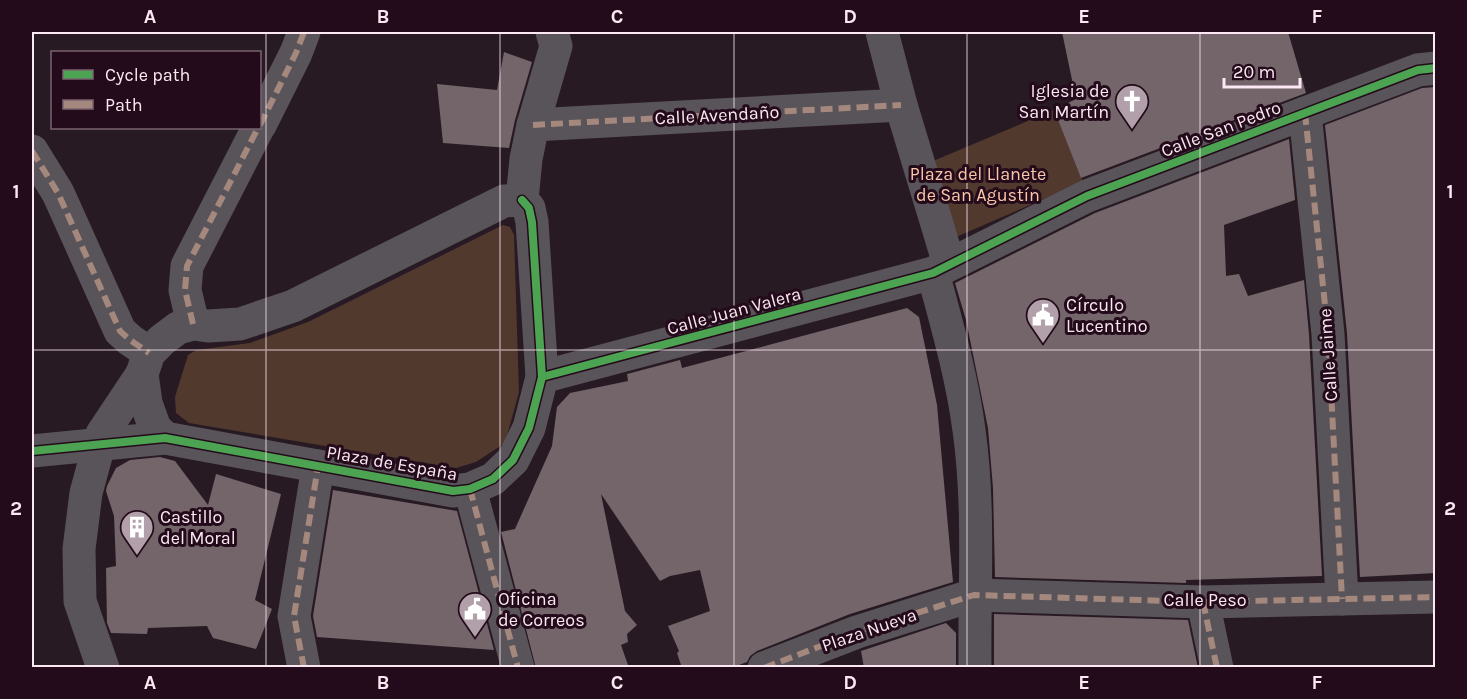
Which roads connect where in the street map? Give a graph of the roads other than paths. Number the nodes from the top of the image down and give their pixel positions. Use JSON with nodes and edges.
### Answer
{"nodes":[{"id":1,"x":304,"y":32,"type":"edge"},
{"id":2,"x":882,"y":32,"type":"edge"},
{"id":3,"x":558,"y":36,"type":"edge"},
{"id":4,"x":1436,"y":68,"type":"edge"},
{"id":5,"x":901,"y":105,"type":"junction"},
{"id":6,"x":1305,"y":113,"type":"junction"},
{"id":7,"x":261,"y":122,"type":"edge"},
{"id":8,"x":533,"y":125,"type":"junction"},
{"id":9,"x":257,"y":129,"type":"edge"},
{"id":10,"x":32,"y":151,"type":"edge"},
{"id":11,"x":522,"y":200,"type":"junction"},
{"id":12,"x":941,"y":269,"type":"junction"},
{"id":13,"x":193,"y":324,"type":"junction"},
{"id":14,"x":146,"y":364,"type":"junction"},
{"id":15,"x":542,"y":377,"type":"junction"},
{"id":16,"x":165,"y":438,"type":"junction"},
{"id":17,"x":98,"y":445,"type":"junction"},
{"id":18,"x":32,"y":451,"type":"edge"},
{"id":19,"x":318,"y":466,"type":"junction"},
{"id":20,"x":470,"y":489,"type":"junction"},
{"id":21,"x":974,"y":595,"type":"junction"},
{"id":22,"x":1436,"y":597,"type":"edge"},
{"id":23,"x":1342,"y":599,"type":"junction"},
{"id":24,"x":1203,"y":602,"type":"junction"},
{"id":25,"x":104,"y":668,"type":"edge"},
{"id":26,"x":304,"y":668,"type":"edge"},
{"id":27,"x":518,"y":668,"type":"edge"},
{"id":28,"x":764,"y":668,"type":"edge"},
{"id":29,"x":975,"y":668,"type":"edge"},
{"id":30,"x":1217,"y":668,"type":"edge"}],
"edges":[{"from":1,"to":7,"type":"street"},
{"from":2,"to":5,"type":"street"},
{"from":3,"to":8,"type":"street"},
{"from":4,"to":6,"type":"street","name":"Calle San Pedro"},
{"from":5,"to":8,"type":"street","name":"Calle Avendaño"},
{"from":5,"to":12,"type":"street"},
{"from":6,"to":12,"type":"street","name":"Calle San Pedro"},
{"from":6,"to":23,"type":"street","name":"Calle Jaime"},
{"from":8,"to":11,"type":"street"},
{"from":9,"to":13,"type":"street"},
{"from":10,"to":14,"type":"street"},
{"from":11,"to":13,"type":"street"},
{"from":11,"to":15,"type":"street","name":"Plaza de España"},
{"from":12,"to":15,"type":"street","name":"Calle Juan Valera"},
{"from":12,"to":21,"type":"street"},
{"from":13,"to":14,"type":"street"},
{"from":14,"to":16,"type":"street"},
{"from":14,"to":17,"type":"street"},
{"from":15,"to":20,"type":"street","name":"Plaza de España"},
{"from":16,"to":17,"type":"street","name":"Plaza de España"},
{"from":16,"to":19,"type":"street","name":"Plaza de España"},
{"from":17,"to":18,"type":"street","name":"Plaza de España"},
{"from":17,"to":25,"type":"street"},
{"from":19,"to":20,"type":"street","name":"Plaza de España"},
{"from":19,"to":26,"type":"street"},
{"from":20,"to":27,"type":"street"},
{"from":21,"to":24,"type":"street","name":"Calle Peso"},
{"from":21,"to":28,"type":"street","name":"Plaza Nueva"},
{"from":21,"to":29,"type":"street"},
{"from":22,"to":23,"type":"street","name":"Calle Peso"},
{"from":23,"to":24,"type":"street","name":"Calle Peso"},
{"from":24,"to":30,"type":"street"}]}
